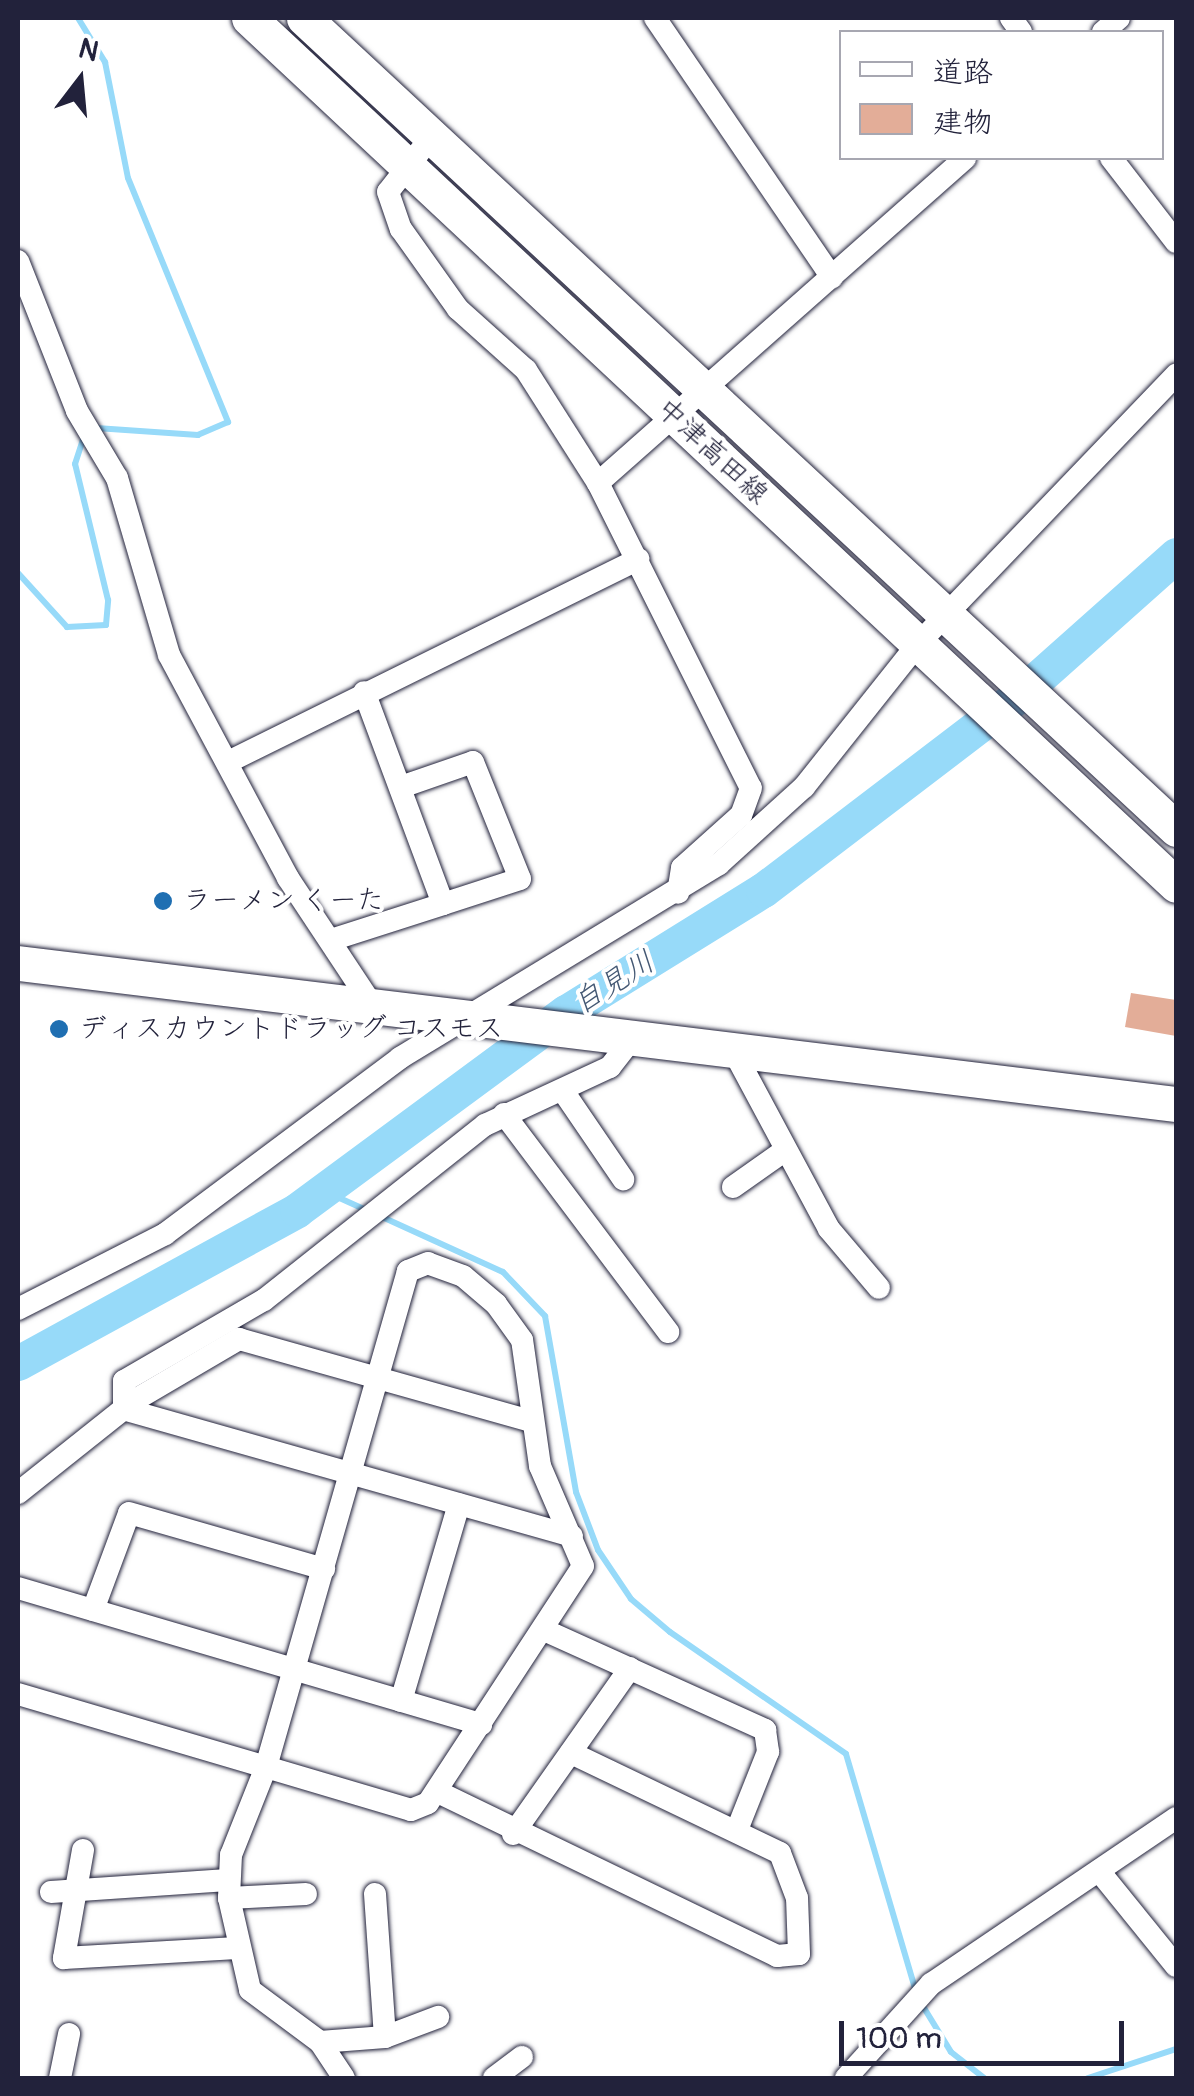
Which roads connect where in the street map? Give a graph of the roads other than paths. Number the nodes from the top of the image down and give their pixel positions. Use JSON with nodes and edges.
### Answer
{"nodes":[{"id":1,"x":249,"y":18,"type":"edge"},
{"id":2,"x":304,"y":18,"type":"edge"},
{"id":3,"x":655,"y":18,"type":"edge"},
{"id":4,"x":432,"y":136,"type":"junction"},
{"id":5,"x":962,"y":160,"type":"edge"},
{"id":6,"x":1114,"y":160,"type":"edge"},
{"id":7,"x":405,"y":164,"type":"junction"},
{"id":8,"x":1176,"y":242,"type":"edge"},
{"id":9,"x":18,"y":261,"type":"edge"},
{"id":10,"x":832,"y":277,"type":"junction"},
{"id":11,"x":1176,"y":375,"type":"edge"},
{"id":12,"x":706,"y":390,"type":"junction"},
{"id":13,"x":676,"y":418,"type":"junction"},
{"id":14,"x":598,"y":484,"type":"junction"},
{"id":15,"x":639,"y":560,"type":"junction"},
{"id":16,"x":916,"y":646,"type":"junction"},
{"id":17,"x":364,"y":692,"type":"junction"},
{"id":18,"x":228,"y":762,"type":"junction"},
{"id":19,"x":401,"y":787,"type":"junction"},
{"id":20,"x":1176,"y":828,"type":"edge"},
{"id":21,"x":1176,"y":885,"type":"edge"},
{"id":22,"x":678,"y":894,"type":"junction"},
{"id":23,"x":443,"y":904,"type":"junction"},
{"id":24,"x":330,"y":940,"type":"junction"},
{"id":25,"x":18,"y":964,"type":"edge"},
{"id":26,"x":372,"y":1006,"type":"junction"},
{"id":27,"x":474,"y":1019,"type":"junction"},
{"id":28,"x":632,"y":1038,"type":"junction"},
{"id":29,"x":734,"y":1050,"type":"junction"},
{"id":30,"x":563,"y":1091,"type":"junction"},
{"id":31,"x":1176,"y":1104,"type":"edge"},
{"id":32,"x":504,"y":1114,"type":"junction"},
{"id":33,"x":784,"y":1151,"type":"junction"},
{"id":34,"x":623,"y":1179,"type":"dead end"},
{"id":35,"x":733,"y":1187,"type":"dead end"},
{"id":36,"x":879,"y":1288,"type":"dead end"},
{"id":37,"x":18,"y":1309,"type":"edge"},
{"id":38,"x":668,"y":1332,"type":"dead end"},
{"id":39,"x":380,"y":1377,"type":"junction"},
{"id":40,"x":124,"y":1409,"type":"junction"},
{"id":41,"x":530,"y":1421,"type":"junction"},
{"id":42,"x":353,"y":1474,"type":"junction"},
{"id":43,"x":18,"y":1492,"type":"edge"},
{"id":44,"x":459,"y":1504,"type":"junction"},
{"id":45,"x":572,"y":1536,"type":"junction"},
{"id":46,"x":324,"y":1570,"type":"junction"},
{"id":47,"x":18,"y":1588,"type":"edge"},
{"id":48,"x":93,"y":1610,"type":"junction"},
{"id":49,"x":544,"y":1630,"type":"junction"},
{"id":50,"x":630,"y":1668,"type":"junction"},
{"id":51,"x":295,"y":1669,"type":"junction"},
{"id":52,"x":18,"y":1694,"type":"edge"},
{"id":53,"x":401,"y":1701,"type":"junction"},
{"id":54,"x":480,"y":1724,"type":"junction"},
{"id":55,"x":571,"y":1753,"type":"junction"},
{"id":56,"x":266,"y":1768,"type":"junction"},
{"id":57,"x":438,"y":1792,"type":"junction"},
{"id":58,"x":1176,"y":1818,"type":"edge"},
{"id":59,"x":737,"y":1830,"type":"junction"},
{"id":60,"x":514,"y":1834,"type":"junction"},
{"id":61,"x":83,"y":1850,"type":"dead end"},
{"id":62,"x":1098,"y":1871,"type":"junction"},
{"id":63,"x":228,"y":1889,"type":"junction"},
{"id":64,"x":61,"y":1891,"type":"junction"},
{"id":65,"x":306,"y":1894,"type":"dead end"},
{"id":66,"x":375,"y":1894,"type":"dead end"},
{"id":67,"x":237,"y":1948,"type":"junction"},
{"id":68,"x":1176,"y":1964,"type":"edge"},
{"id":69,"x":438,"y":2017,"type":"dead end"},
{"id":70,"x":69,"y":2034,"type":"dead end"},
{"id":71,"x":385,"y":2037,"type":"junction"},
{"id":72,"x":320,"y":2042,"type":"junction"},
{"id":73,"x":522,"y":2057,"type":"dead end"},
{"id":74,"x":60,"y":2078,"type":"edge"},
{"id":75,"x":344,"y":2078,"type":"edge"},
{"id":76,"x":494,"y":2078,"type":"edge"},
{"id":77,"x":846,"y":2078,"type":"edge"}],
"edges":[{"from":1,"to":7,"type":"main road","name":"中津高田線"},
{"from":2,"to":4,"type":"main road","name":"中津高田線"},
{"from":3,"to":10,"type":"street"},
{"from":4,"to":7,"type":"street"},
{"from":4,"to":12,"type":"main road","name":"中津高田線"},
{"from":5,"to":10,"type":"street"},
{"from":6,"to":8,"type":"street"},
{"from":7,"to":13,"type":"main road","name":"中津高田線"},
{"from":7,"to":14,"type":"street"},
{"from":9,"to":18,"type":"street"},
{"from":10,"to":12,"type":"street"},
{"from":11,"to":16,"type":"street"},
{"from":12,"to":13,"type":"street"},
{"from":12,"to":20,"type":"main road","name":"中津高田線"},
{"from":13,"to":14,"type":"street"},
{"from":13,"to":16,"type":"main road","name":"中津高田線"},
{"from":14,"to":15,"type":"street"},
{"from":15,"to":17,"type":"street"},
{"from":15,"to":22,"type":"street"},
{"from":16,"to":21,"type":"main road","name":"中津高田線"},
{"from":16,"to":22,"type":"street"},
{"from":17,"to":18,"type":"street"},
{"from":17,"to":19,"type":"street"},
{"from":18,"to":24,"type":"street"},
{"from":19,"to":23,"type":"street"},
{"from":19,"to":23,"type":"street"},
{"from":22,"to":27,"type":"street"},
{"from":23,"to":24,"type":"street"},
{"from":24,"to":26,"type":"street"},
{"from":25,"to":26,"type":"main road"},
{"from":26,"to":27,"type":"main road"},
{"from":27,"to":28,"type":"main road"},
{"from":27,"to":37,"type":"street"},
{"from":28,"to":29,"type":"main road"},
{"from":28,"to":30,"type":"street"},
{"from":29,"to":31,"type":"main road"},
{"from":29,"to":33,"type":"street"},
{"from":30,"to":32,"type":"street"},
{"from":30,"to":34,"type":"street"},
{"from":32,"to":38,"type":"street"},
{"from":32,"to":40,"type":"street"},
{"from":33,"to":35,"type":"street"},
{"from":33,"to":36,"type":"street"},
{"from":39,"to":40,"type":"street"},
{"from":39,"to":41,"type":"street"},
{"from":39,"to":41,"type":"street"},
{"from":39,"to":42,"type":"street"},
{"from":40,"to":42,"type":"street"},
{"from":40,"to":43,"type":"street"},
{"from":41,"to":45,"type":"street"},
{"from":42,"to":44,"type":"street"},
{"from":42,"to":46,"type":"street"},
{"from":44,"to":45,"type":"street"},
{"from":44,"to":53,"type":"street"},
{"from":45,"to":49,"type":"street"},
{"from":46,"to":48,"type":"street"},
{"from":46,"to":51,"type":"street"},
{"from":47,"to":48,"type":"street"},
{"from":48,"to":51,"type":"street"},
{"from":49,"to":50,"type":"street"},
{"from":49,"to":54,"type":"street"},
{"from":50,"to":55,"type":"street"},
{"from":50,"to":59,"type":"street"},
{"from":51,"to":53,"type":"street"},
{"from":51,"to":56,"type":"street"},
{"from":52,"to":56,"type":"street"},
{"from":53,"to":54,"type":"street"},
{"from":54,"to":57,"type":"street"},
{"from":55,"to":59,"type":"street"},
{"from":55,"to":60,"type":"street"},
{"from":56,"to":57,"type":"street"},
{"from":56,"to":63,"type":"street"},
{"from":57,"to":60,"type":"street"},
{"from":58,"to":62,"type":"street"},
{"from":59,"to":60,"type":"street"},
{"from":61,"to":64,"type":"street"},
{"from":62,"to":68,"type":"street"},
{"from":62,"to":77,"type":"street"},
{"from":63,"to":64,"type":"street"},
{"from":63,"to":65,"type":"street"},
{"from":63,"to":67,"type":"street"},
{"from":64,"to":67,"type":"street"},
{"from":66,"to":71,"type":"street"},
{"from":67,"to":72,"type":"street"},
{"from":69,"to":71,"type":"street"},
{"from":70,"to":74,"type":"street"},
{"from":71,"to":72,"type":"street"},
{"from":72,"to":75,"type":"street"},
{"from":73,"to":76,"type":"street"}]}
